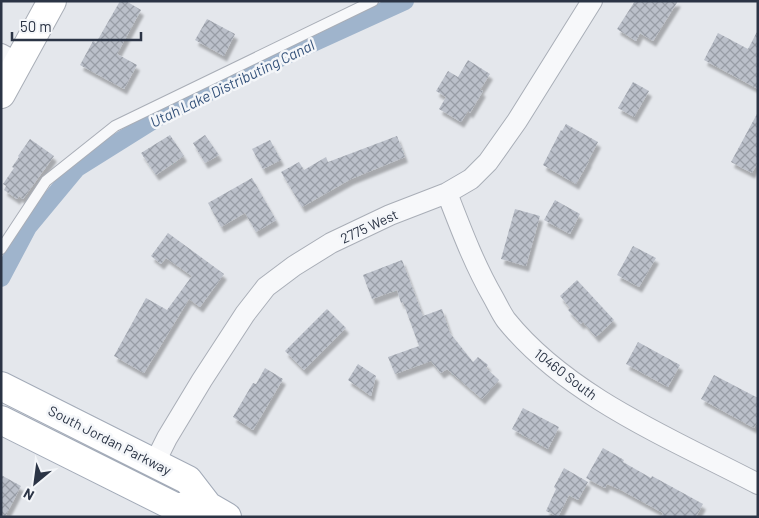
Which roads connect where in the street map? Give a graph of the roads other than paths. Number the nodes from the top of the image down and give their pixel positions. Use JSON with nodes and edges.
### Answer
{"nodes":[{"id":1,"x":52,"y":1,"type":"edge"},
{"id":2,"x":373,"y":1,"type":"edge"},
{"id":3,"x":592,"y":1,"type":"edge"},
{"id":4,"x":10,"y":58,"type":"edge"},
{"id":5,"x":1,"y":94,"type":"edge"},
{"id":6,"x":447,"y":194,"type":"junction"},
{"id":7,"x":1,"y":250,"type":"edge"},
{"id":8,"x":1,"y":386,"type":"edge"},
{"id":9,"x":1,"y":420,"type":"edge"},
{"id":10,"x":155,"y":462,"type":"junction"},
{"id":11,"x":758,"y":484,"type":"edge"},
{"id":12,"x":217,"y":512,"type":"edge"}],
"edges":[{"from":1,"to":4,"type":"main road"},
{"from":2,"to":7,"type":"lane"},
{"from":3,"to":6,"type":"street","name":"2775 West"},
{"from":4,"to":5,"type":"main road"},
{"from":6,"to":10,"type":"street","name":"2775 West"},
{"from":6,"to":11,"type":"street","name":"10460 South"},
{"from":8,"to":10,"type":"main road","name":"South Jordan Parkway"},
{"from":9,"to":12,"type":"main road","name":"South Jordan Parkway"},
{"from":10,"to":12,"type":"main road","name":"South Jordan Parkway"}]}
